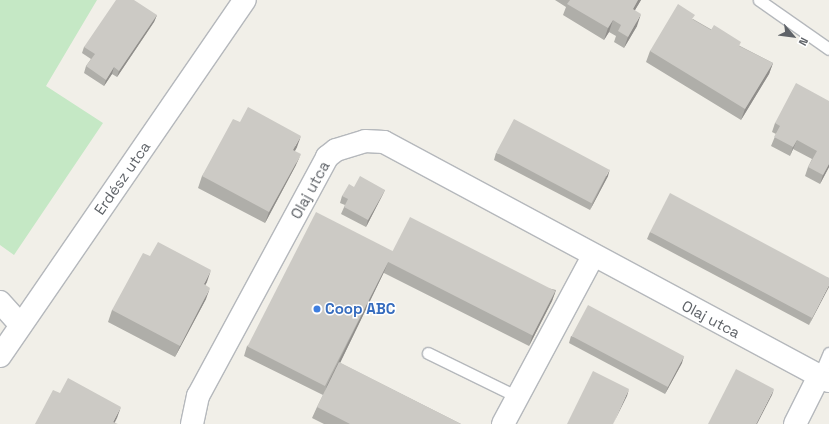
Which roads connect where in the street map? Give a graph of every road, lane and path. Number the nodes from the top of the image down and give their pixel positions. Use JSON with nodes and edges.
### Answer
{"nodes":[{"id":1,"x":245,"y":0,"type":"edge"},
{"id":2,"x":759,"y":0,"type":"edge"},
{"id":3,"x":829,"y":49,"type":"edge"},
{"id":4,"x":593,"y":256,"type":"junction"},
{"id":5,"x":0,"y":302,"type":"edge"},
{"id":6,"x":21,"y":325,"type":"junction"},
{"id":7,"x":829,"y":352,"type":"edge"},
{"id":8,"x":428,"y":353,"type":"dead end"},
{"id":9,"x":0,"y":356,"type":"edge"},
{"id":10,"x":824,"y":379,"type":"edge"},
{"id":11,"x":518,"y":397,"type":"junction"},
{"id":12,"x":192,"y":424,"type":"edge"},
{"id":13,"x":504,"y":424,"type":"edge"},
{"id":14,"x":795,"y":424,"type":"edge"}],
"edges":[{"from":1,"to":6,"type":"street","name":"Erdész utca"},
{"from":2,"to":3,"type":"lane"},
{"from":4,"to":10,"type":"street","name":"Olaj utca"},
{"from":4,"to":11,"type":"street"},
{"from":4,"to":12,"type":"street","name":"Olaj utca"},
{"from":5,"to":6,"type":"street"},
{"from":6,"to":9,"type":"street","name":"Erdész utca"},
{"from":7,"to":10,"type":"lane"},
{"from":8,"to":11,"type":"lane"},
{"from":10,"to":14,"type":"street"},
{"from":11,"to":13,"type":"street"}]}
